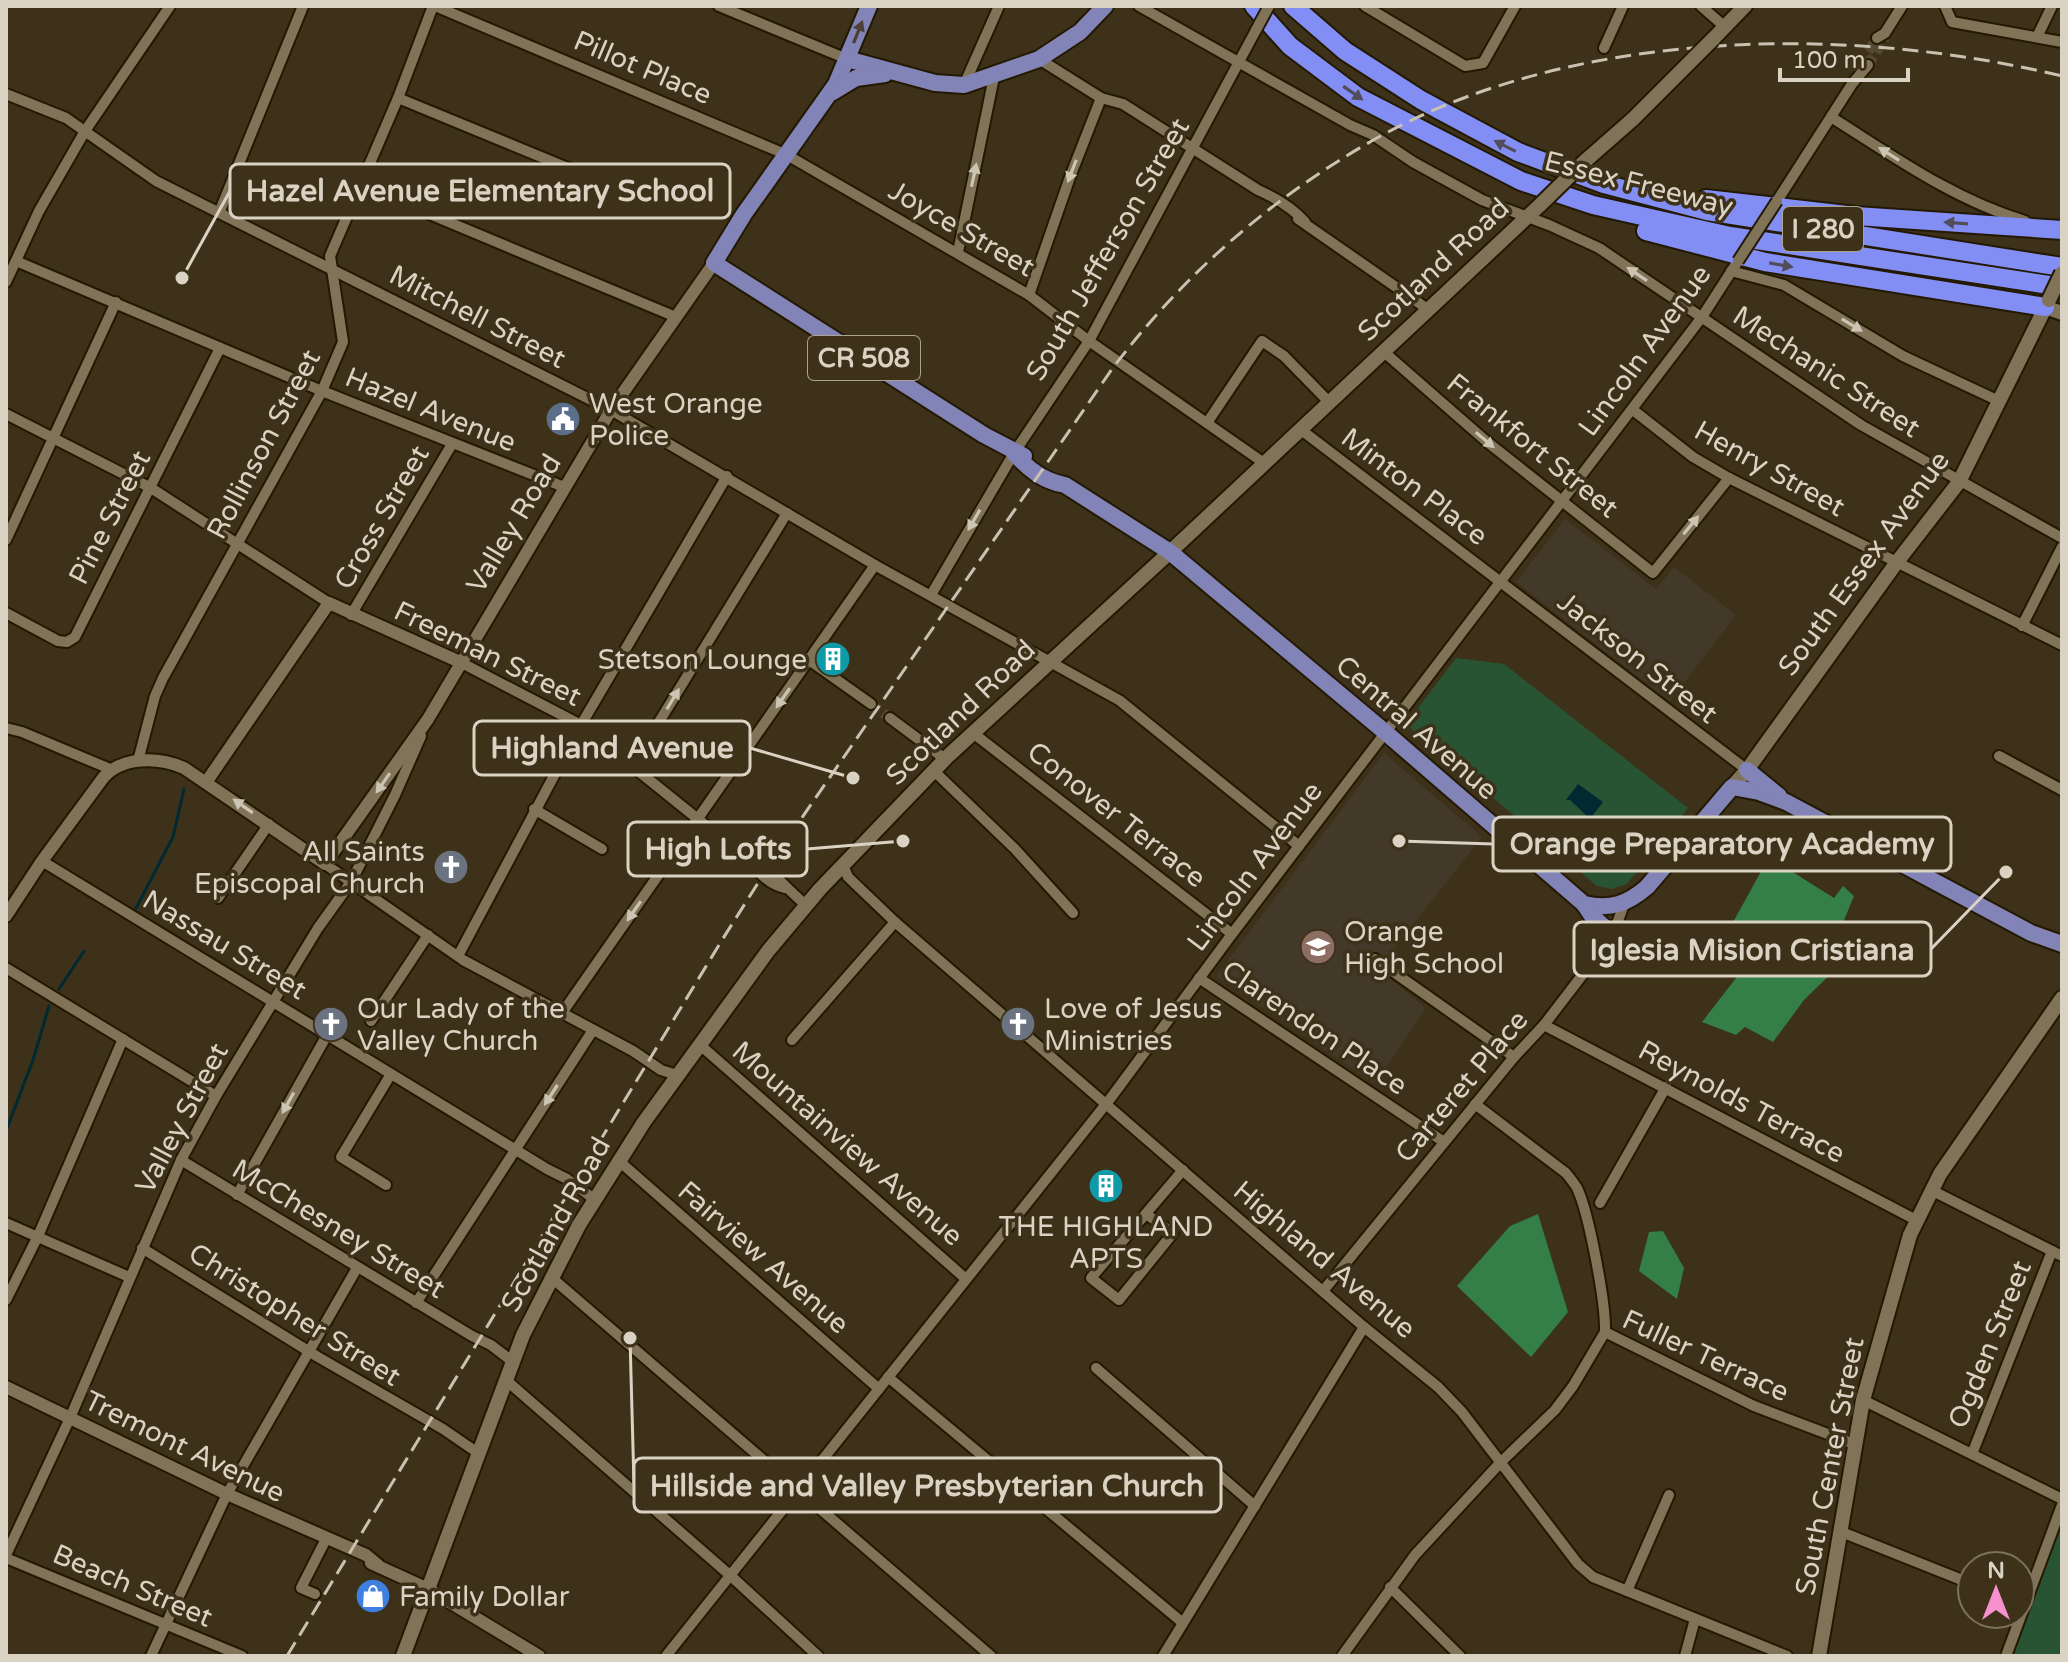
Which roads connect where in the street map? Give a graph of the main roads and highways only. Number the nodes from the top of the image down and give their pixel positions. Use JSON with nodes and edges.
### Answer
{"nodes":[{"id":1,"x":869,"y":6,"type":"edge"},
{"id":2,"x":1105,"y":6,"type":"edge"},
{"id":3,"x":1254,"y":6,"type":"edge"},
{"id":4,"x":1293,"y":6,"type":"edge"},
{"id":5,"x":1745,"y":6,"type":"edge"},
{"id":6,"x":847,"y":59,"type":"junction"},
{"id":7,"x":894,"y":73,"type":"junction"},
{"id":8,"x":828,"y":95,"type":"junction"},
{"id":9,"x":1521,"y":181,"type":"junction"},
{"id":10,"x":1604,"y":184,"type":"junction"},
{"id":11,"x":2062,"y":230,"type":"edge"},
{"id":12,"x":714,"y":263,"type":"joint"},
{"id":13,"x":2062,"y":270,"type":"edge"},
{"id":14,"x":2055,"y":302,"type":"edge"},
{"id":15,"x":1170,"y":552,"type":"junction"},
{"id":16,"x":1747,"y":770,"type":"junction"},
{"id":17,"x":1732,"y":787,"type":"junction"},
{"id":18,"x":1786,"y":802,"type":"junction"},
{"id":19,"x":1584,"y":904,"type":"junction"},
{"id":20,"x":1613,"y":935,"type":"road end"},
{"id":21,"x":2062,"y":944,"type":"edge"},
{"id":22,"x":2062,"y":998,"type":"edge"},
{"id":23,"x":403,"y":1656,"type":"edge"},
{"id":24,"x":1819,"y":1656,"type":"edge"}],
"edges":[{"from":6,"to":1,"type":"main road","one_way":true},
{"from":2,"to":7,"type":"main road","name":"Valley Road"},
{"from":3,"to":9,"type":"highway","name":"Essex Freeway","number":"I 280","one_way":true},
{"from":10,"to":4,"type":"highway","name":"Essex Freeway","number":"I 280","one_way":true},
{"from":5,"to":15,"type":"main road","name":"Scotland Road","bridge":true},
{"from":6,"to":7,"type":"main road","name":"Valley Road"},
{"from":6,"to":8,"type":"main road","name":"Valley Road"},
{"from":7,"to":8,"type":"main road","name":"Valley Road"},
{"from":8,"to":12,"type":"main road","name":"Valley Road"},
{"from":9,"to":14,"type":"highway","name":"Essex Freeway","number":"I 280"},
{"from":9,"to":14,"type":"highway","one_way":true},
{"from":11,"to":10,"type":"highway","one_way":true},
{"from":10,"to":13,"type":"highway","name":"Essex Freeway","number":"I 280"},
{"from":12,"to":15,"type":"main road","name":"Central Avenue","number":"CR 508"},
{"from":13,"to":14,"type":"main road","name":"South Essex Avenue","bridge":true},
{"from":14,"to":16,"type":"main road","name":"South Essex Avenue"},
{"from":15,"to":19,"type":"main road","name":"Central Avenue","number":"CR 508"},
{"from":15,"to":23,"type":"main road","name":"Scotland Road"},
{"from":16,"to":17,"type":"main road","name":"South Essex Avenue"},
{"from":16,"to":18,"type":"main road"},
{"from":17,"to":18,"type":"main road"},
{"from":17,"to":19,"type":"main road"},
{"from":18,"to":21,"type":"main road"},
{"from":19,"to":20,"type":"main road","name":"Central Avenue"},
{"from":22,"to":24,"type":"main road","name":"South Center Street"}]}
